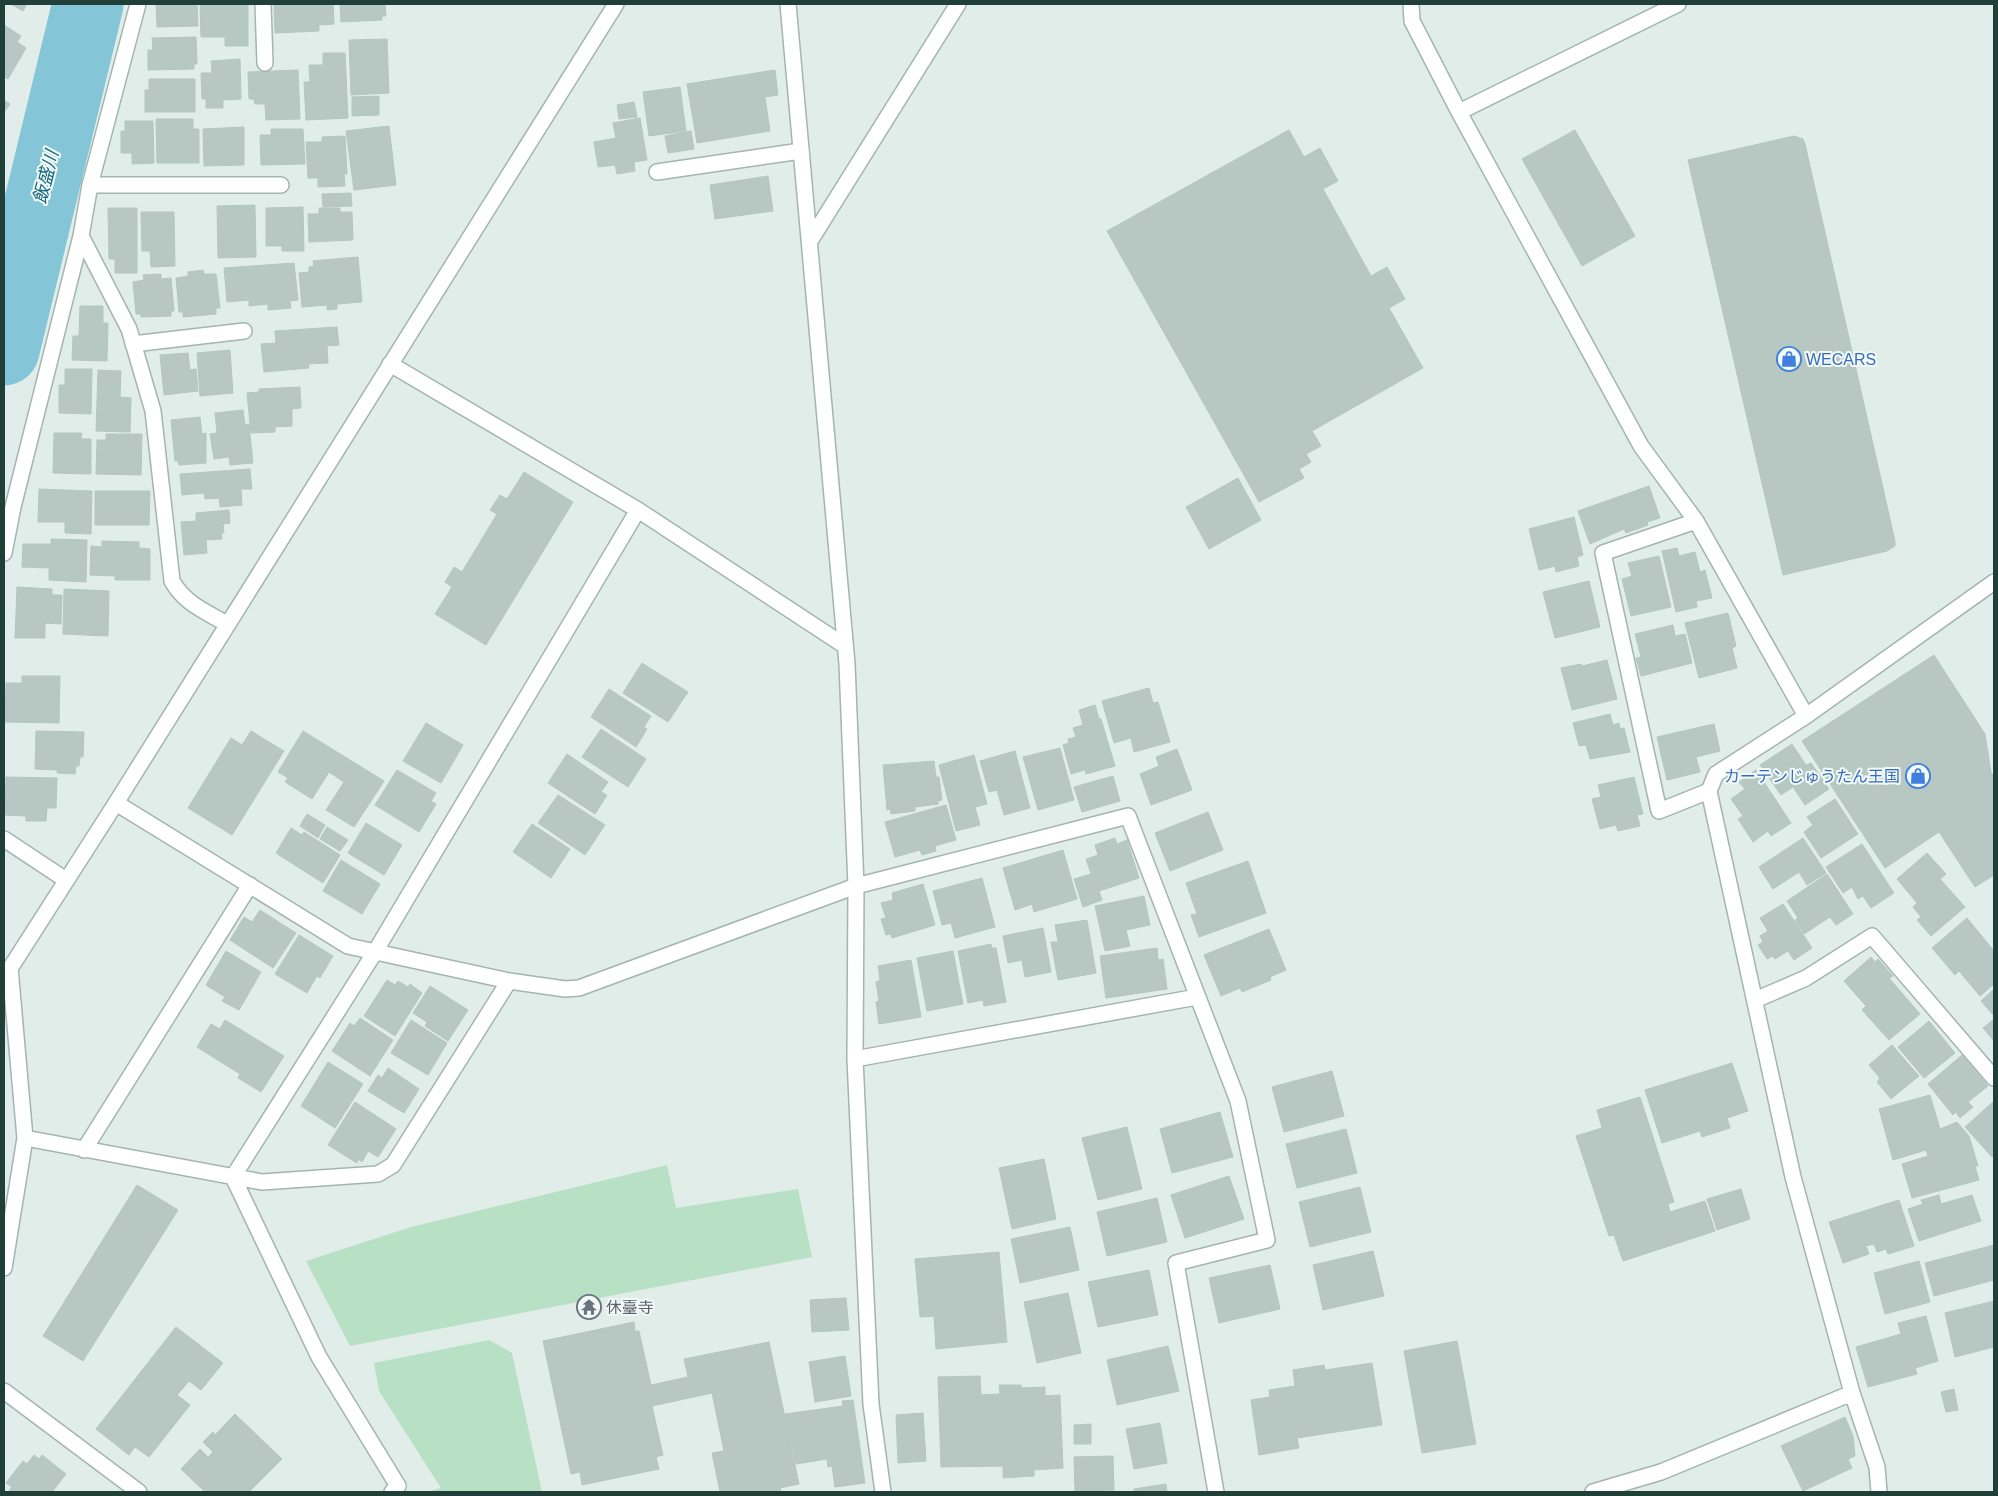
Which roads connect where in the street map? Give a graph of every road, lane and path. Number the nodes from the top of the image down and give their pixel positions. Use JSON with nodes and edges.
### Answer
{"nodes":[{"id":1,"x":138,"y":4,"type":"edge"},
{"id":2,"x":263,"y":4,"type":"edge"},
{"id":3,"x":616,"y":4,"type":"edge"},
{"id":4,"x":788,"y":4,"type":"edge"},
{"id":5,"x":958,"y":4,"type":"edge"},
{"id":6,"x":1411,"y":4,"type":"edge"},
{"id":7,"x":1678,"y":4,"type":"edge"},
{"id":8,"x":265,"y":63,"type":"dead end"},
{"id":9,"x":1459,"y":112,"type":"junction"},
{"id":10,"x":801,"y":152,"type":"junction"},
{"id":11,"x":657,"y":172,"type":"dead end"},
{"id":12,"x":90,"y":185,"type":"junction"},
{"id":13,"x":281,"y":185,"type":"dead end"},
{"id":14,"x":81,"y":236,"type":"junction"},
{"id":15,"x":810,"y":241,"type":"junction"},
{"id":16,"x":244,"y":331,"type":"dead end"},
{"id":17,"x":133,"y":344,"type":"junction"},
{"id":18,"x":390,"y":364,"type":"junction"},
{"id":19,"x":638,"y":510,"type":"junction"},
{"id":20,"x":1696,"y":521,"type":"junction"},
{"id":21,"x":4,"y":553,"type":"edge"},
{"id":22,"x":1994,"y":582,"type":"edge"},
{"id":23,"x":228,"y":624,"type":"junction"},
{"id":24,"x":845,"y":646,"type":"junction"},
{"id":25,"x":1806,"y":716,"type":"junction"},
{"id":26,"x":1709,"y":791,"type":"junction"},
{"id":27,"x":116,"y":803,"type":"junction"},
{"id":28,"x":4,"y":839,"type":"edge"},
{"id":29,"x":66,"y":880,"type":"junction"},
{"id":30,"x":250,"y":885,"type":"junction"},
{"id":31,"x":856,"y":886,"type":"junction"},
{"id":32,"x":375,"y":952,"type":"junction"},
{"id":33,"x":7,"y":973,"type":"edge"},
{"id":34,"x":508,"y":981,"type":"junction"},
{"id":35,"x":1197,"y":996,"type":"junction"},
{"id":36,"x":1755,"y":1000,"type":"junction"},
{"id":37,"x":856,"y":1059,"type":"junction"},
{"id":38,"x":1994,"y":1078,"type":"edge"},
{"id":39,"x":24,"y":1138,"type":"junction"},
{"id":40,"x":84,"y":1150,"type":"junction"},
{"id":41,"x":233,"y":1177,"type":"junction"},
{"id":42,"x":4,"y":1268,"type":"edge"},
{"id":43,"x":4,"y":1391,"type":"edge"},
{"id":44,"x":1852,"y":1393,"type":"junction"},
{"id":45,"x":139,"y":1492,"type":"edge"},
{"id":46,"x":392,"y":1492,"type":"edge"},
{"id":47,"x":883,"y":1492,"type":"edge"},
{"id":48,"x":1216,"y":1492,"type":"edge"},
{"id":49,"x":1594,"y":1492,"type":"edge"},
{"id":50,"x":1879,"y":1492,"type":"edge"}],
"edges":[{"from":1,"to":12,"type":"street"},
{"from":2,"to":8,"type":"street"},
{"from":3,"to":18,"type":"street"},
{"from":4,"to":10,"type":"street"},
{"from":5,"to":15,"type":"street"},
{"from":6,"to":9,"type":"street"},
{"from":7,"to":9,"type":"street"},
{"from":9,"to":20,"type":"street"},
{"from":10,"to":11,"type":"street"},
{"from":10,"to":15,"type":"street"},
{"from":12,"to":13,"type":"street"},
{"from":12,"to":14,"type":"street"},
{"from":14,"to":17,"type":"street"},
{"from":14,"to":21,"type":"street"},
{"from":15,"to":24,"type":"street"},
{"from":16,"to":17,"type":"street"},
{"from":17,"to":23,"type":"street"},
{"from":18,"to":19,"type":"street"},
{"from":18,"to":23,"type":"street"},
{"from":19,"to":24,"type":"street"},
{"from":19,"to":32,"type":"street"},
{"from":20,"to":25,"type":"street"},
{"from":20,"to":26,"type":"street"},
{"from":22,"to":25,"type":"street"},
{"from":23,"to":27,"type":"street"},
{"from":24,"to":31,"type":"street"},
{"from":25,"to":26,"type":"street"},
{"from":26,"to":36,"type":"street"},
{"from":27,"to":29,"type":"street"},
{"from":27,"to":30,"type":"street"},
{"from":28,"to":29,"type":"street"},
{"from":29,"to":33,"type":"street"},
{"from":30,"to":32,"type":"street"},
{"from":30,"to":40,"type":"street"},
{"from":31,"to":34,"type":"street"},
{"from":31,"to":35,"type":"street"},
{"from":31,"to":37,"type":"street"},
{"from":32,"to":34,"type":"street"},
{"from":32,"to":41,"type":"street"},
{"from":33,"to":39,"type":"street"},
{"from":34,"to":41,"type":"street"},
{"from":35,"to":37,"type":"street"},
{"from":35,"to":48,"type":"street"},
{"from":36,"to":38,"type":"street"},
{"from":36,"to":44,"type":"street"},
{"from":37,"to":47,"type":"street"},
{"from":39,"to":40,"type":"street"},
{"from":39,"to":42,"type":"street"},
{"from":40,"to":41,"type":"street"},
{"from":41,"to":46,"type":"street"},
{"from":43,"to":45,"type":"street"},
{"from":44,"to":49,"type":"street"},
{"from":44,"to":50,"type":"street"}]}
